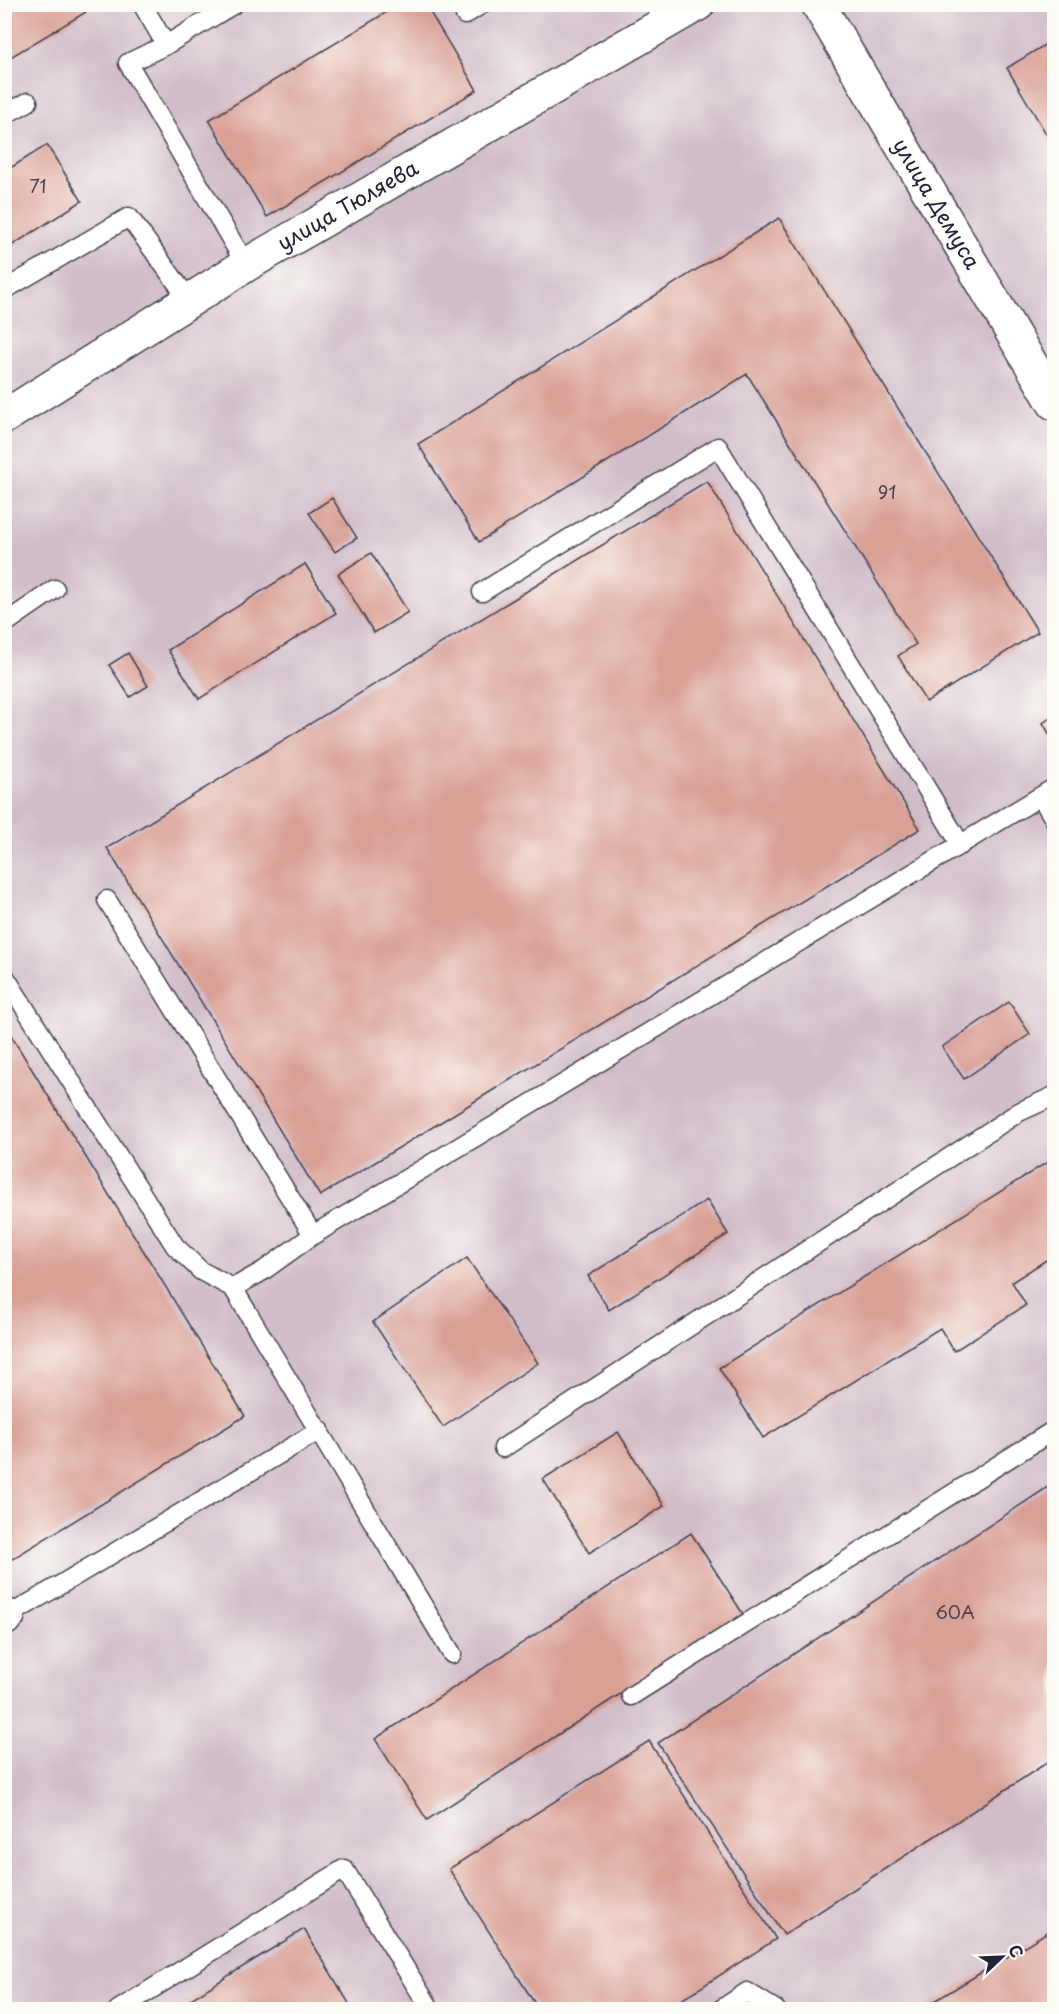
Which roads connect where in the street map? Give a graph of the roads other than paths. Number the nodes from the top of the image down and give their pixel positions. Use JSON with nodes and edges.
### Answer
{"nodes":[{"id":1,"x":142,"y":4,"type":"edge"},
{"id":2,"x":234,"y":4,"type":"edge"},
{"id":3,"x":482,"y":4,"type":"edge"},
{"id":4,"x":698,"y":4,"type":"edge"},
{"id":5,"x":818,"y":4,"type":"edge"},
{"id":6,"x":465,"y":15,"type":"dead end"},
{"id":7,"x":166,"y":45,"type":"junction"},
{"id":8,"x":28,"y":102,"type":"dead end"},
{"id":9,"x":4,"y":115,"type":"edge"},
{"id":10,"x":246,"y":265,"type":"junction"},
{"id":11,"x":4,"y":290,"type":"edge"},
{"id":12,"x":189,"y":300,"type":"junction"},
{"id":13,"x":1054,"y":403,"type":"edge"},
{"id":14,"x":4,"y":417,"type":"edge"},
{"id":15,"x":55,"y":589,"type":"dead end"},
{"id":16,"x":482,"y":592,"type":"dead end"},
{"id":17,"x":4,"y":624,"type":"edge"},
{"id":18,"x":1048,"y":793,"type":"edge"},
{"id":19,"x":1054,"y":819,"type":"edge"},
{"id":20,"x":962,"y":845,"type":"junction"},
{"id":21,"x":107,"y":900,"type":"dead end"},
{"id":22,"x":4,"y":975,"type":"edge"},
{"id":23,"x":1054,"y":1096,"type":"edge"},
{"id":24,"x":313,"y":1235,"type":"junction"},
{"id":25,"x":233,"y":1288,"type":"junction"},
{"id":26,"x":320,"y":1430,"type":"junction"},
{"id":27,"x":1054,"y":1430,"type":"edge"},
{"id":28,"x":504,"y":1448,"type":"dead end"},
{"id":29,"x":6,"y":1615,"type":"edge"},
{"id":30,"x":452,"y":1653,"type":"dead end"},
{"id":31,"x":631,"y":1696,"type":"dead end"},
{"id":32,"x":118,"y":2010,"type":"edge"},
{"id":33,"x":431,"y":2010,"type":"edge"},
{"id":34,"x":720,"y":2010,"type":"edge"},
{"id":35,"x":776,"y":2010,"type":"edge"}],
"edges":[{"from":1,"to":7,"type":"lane"},
{"from":2,"to":7,"type":"lane"},
{"from":3,"to":6,"type":"lane"},
{"from":4,"to":10,"type":"street","name":"улица Тюляева"},
{"from":5,"to":13,"type":"street","name":"улица Демуса"},
{"from":7,"to":10,"type":"lane"},
{"from":8,"to":9,"type":"lane"},
{"from":10,"to":12,"type":"street","name":"улица Тюляева"},
{"from":11,"to":12,"type":"lane"},
{"from":12,"to":14,"type":"street","name":"улица Тюляева"},
{"from":15,"to":17,"type":"lane"},
{"from":16,"to":20,"type":"lane"},
{"from":18,"to":19,"type":"lane"},
{"from":18,"to":20,"type":"lane"},
{"from":20,"to":24,"type":"lane"},
{"from":21,"to":24,"type":"lane"},
{"from":22,"to":25,"type":"lane"},
{"from":23,"to":28,"type":"lane"},
{"from":24,"to":25,"type":"lane"},
{"from":25,"to":26,"type":"lane"},
{"from":26,"to":29,"type":"lane"},
{"from":26,"to":30,"type":"lane"},
{"from":27,"to":31,"type":"lane"},
{"from":32,"to":33,"type":"lane"},
{"from":34,"to":35,"type":"lane"}]}
